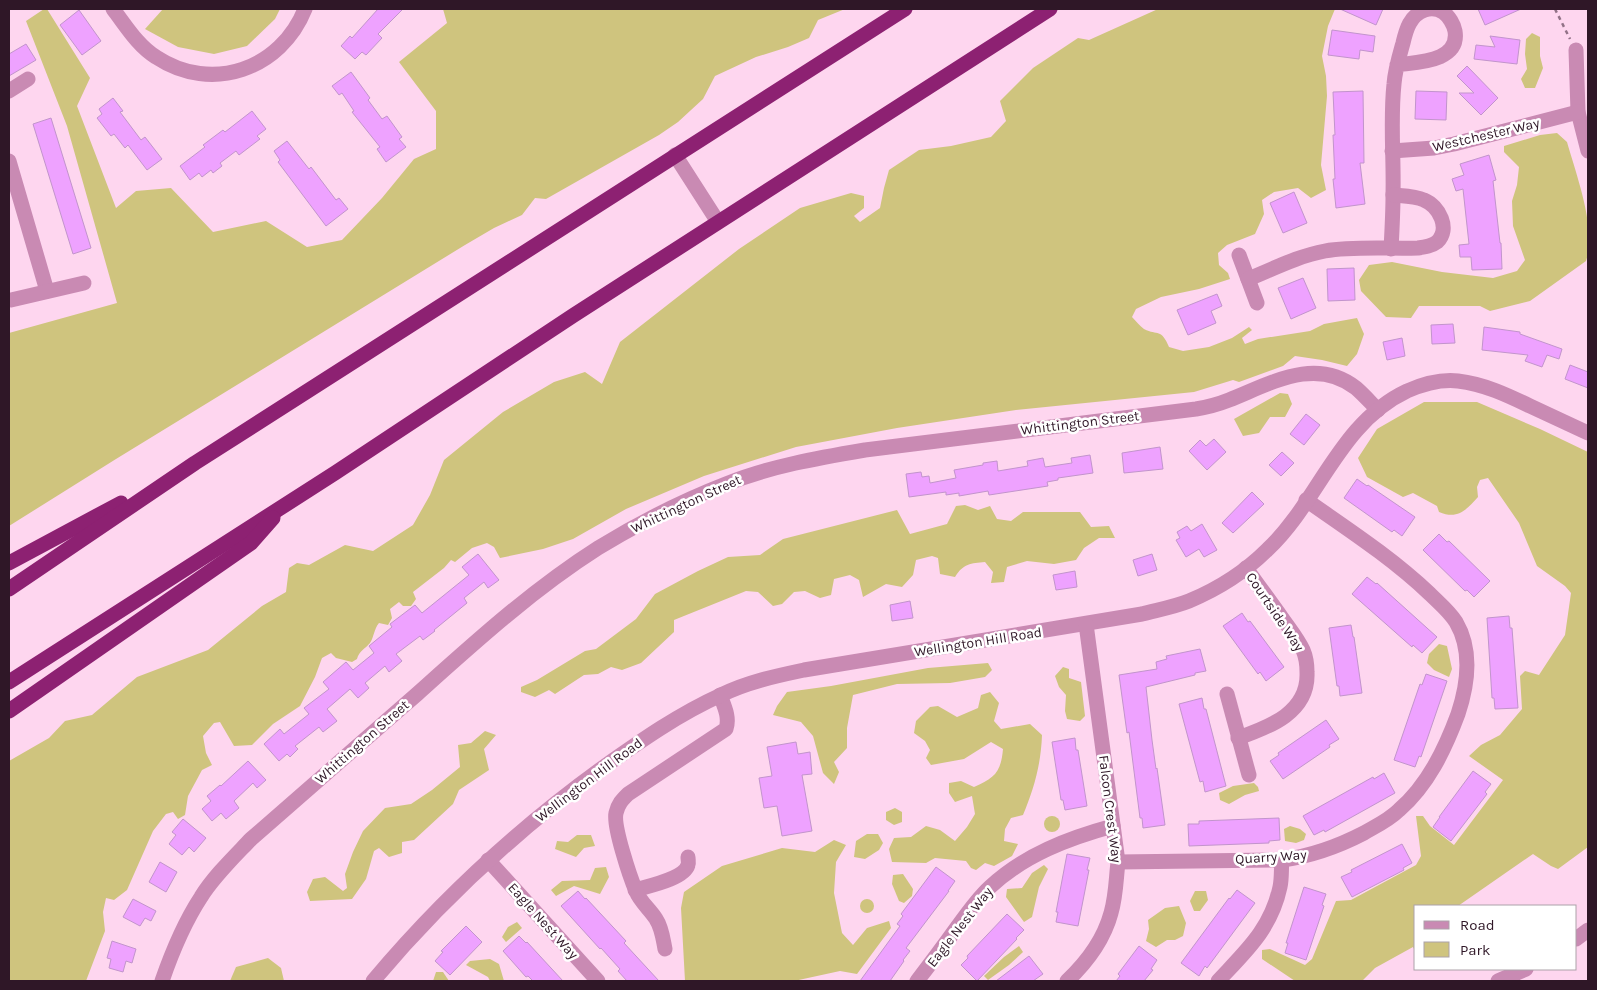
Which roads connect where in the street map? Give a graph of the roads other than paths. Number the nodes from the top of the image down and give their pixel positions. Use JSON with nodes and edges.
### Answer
{"nodes":[{"id":1,"x":113,"y":9,"type":"edge"},
{"id":2,"x":305,"y":9,"type":"edge"},
{"id":3,"x":905,"y":9,"type":"edge"},
{"id":4,"x":1050,"y":9,"type":"edge"},
{"id":5,"x":1576,"y":50,"type":"road end"},
{"id":6,"x":1397,"y":64,"type":"dead end"},
{"id":7,"x":28,"y":79,"type":"dead end"},
{"id":8,"x":9,"y":91,"type":"edge"},
{"id":9,"x":1578,"y":112,"type":"junction"},
{"id":10,"x":1392,"y":151,"type":"junction"},
{"id":11,"x":1588,"y":151,"type":"edge"},
{"id":12,"x":675,"y":155,"type":"junction"},
{"id":13,"x":9,"y":161,"type":"edge"},
{"id":14,"x":1393,"y":195,"type":"junction"},
{"id":15,"x":718,"y":222,"type":"junction"},
{"id":16,"x":1391,"y":248,"type":"junction"},
{"id":17,"x":1239,"y":255,"type":"dead end"},
{"id":18,"x":1248,"y":279,"type":"junction"},
{"id":19,"x":84,"y":283,"type":"dead end"},
{"id":20,"x":47,"y":291,"type":"junction"},
{"id":21,"x":12,"y":300,"type":"dead end"},
{"id":22,"x":1257,"y":302,"type":"dead end"},
{"id":23,"x":1378,"y":410,"type":"junction"},
{"id":24,"x":1588,"y":433,"type":"edge"},
{"id":25,"x":195,"y":462,"type":"junction"},
{"id":26,"x":1306,"y":500,"type":"junction"},
{"id":27,"x":285,"y":505,"type":"junction"},
{"id":28,"x":9,"y":563,"type":"edge"},
{"id":29,"x":1246,"y":568,"type":"junction"},
{"id":30,"x":9,"y":589,"type":"edge"},
{"id":31,"x":1086,"y":624,"type":"junction"},
{"id":32,"x":9,"y":682,"type":"edge"},
{"id":33,"x":1227,"y":694,"type":"dead end"},
{"id":34,"x":720,"y":695,"type":"junction"},
{"id":35,"x":9,"y":711,"type":"edge"},
{"id":36,"x":1238,"y":738,"type":"junction"},
{"id":37,"x":1249,"y":776,"type":"dead end"},
{"id":38,"x":1113,"y":826,"type":"junction"},
{"id":39,"x":688,"y":857,"type":"dead end"},
{"id":40,"x":488,"y":860,"type":"junction"},
{"id":41,"x":1282,"y":860,"type":"junction"},
{"id":42,"x":1118,"y":862,"type":"junction"},
{"id":43,"x":635,"y":890,"type":"junction"},
{"id":44,"x":1588,"y":930,"type":"edge"},
{"id":45,"x":1577,"y":938,"type":"edge"},
{"id":46,"x":665,"y":948,"type":"dead end"},
{"id":47,"x":1524,"y":970,"type":"edge"},
{"id":48,"x":162,"y":981,"type":"edge"},
{"id":49,"x":373,"y":981,"type":"edge"},
{"id":50,"x":598,"y":981,"type":"edge"},
{"id":51,"x":917,"y":981,"type":"edge"},
{"id":52,"x":1067,"y":981,"type":"edge"},
{"id":53,"x":1218,"y":981,"type":"edge"},
{"id":54,"x":1498,"y":981,"type":"edge"}],
"edges":[{"from":1,"to":2,"type":"street"},
{"from":3,"to":12,"type":"highway"},
{"from":4,"to":15,"type":"highway"},
{"from":5,"to":9,"type":"street"},
{"from":6,"to":10,"type":"street"},
{"from":7,"to":8,"type":"street"},
{"from":9,"to":10,"type":"street","name":"Westchester Way"},
{"from":9,"to":11,"type":"street"},
{"from":10,"to":14,"type":"street"},
{"from":12,"to":15,"type":"street"},
{"from":12,"to":25,"type":"highway"},
{"from":13,"to":20,"type":"street"},
{"from":14,"to":16,"type":"street"},
{"from":14,"to":16,"type":"street"},
{"from":15,"to":27,"type":"highway"},
{"from":16,"to":18,"type":"street"},
{"from":17,"to":18,"type":"street"},
{"from":18,"to":22,"type":"street"},
{"from":19,"to":20,"type":"street"},
{"from":20,"to":21,"type":"street"},
{"from":23,"to":24,"type":"street","name":"Wellington Hill Road"},
{"from":23,"to":26,"type":"street","name":"Wellington Hill Road"},
{"from":23,"to":48,"type":"street","name":"Whittington Street"},
{"from":25,"to":28,"type":"highway"},
{"from":25,"to":30,"type":"highway"},
{"from":26,"to":29,"type":"street","name":"Wellington Hill Road"},
{"from":26,"to":41,"type":"street","name":"Quarry Way"},
{"from":27,"to":32,"type":"highway"},
{"from":27,"to":35,"type":"highway"},
{"from":29,"to":31,"type":"street","name":"Wellington Hill Road"},
{"from":29,"to":36,"type":"street","name":"Courtside Way"},
{"from":31,"to":34,"type":"street","name":"Wellington Hill Road"},
{"from":31,"to":38,"type":"street","name":"Falcon Crest Way"},
{"from":33,"to":36,"type":"street"},
{"from":34,"to":40,"type":"street","name":"Wellington Hill Road"},
{"from":34,"to":43,"type":"street"},
{"from":36,"to":37,"type":"street"},
{"from":38,"to":42,"type":"street","name":"Falcon Crest Way"},
{"from":38,"to":51,"type":"street","name":"Eagle Nest Way"},
{"from":39,"to":43,"type":"street"},
{"from":40,"to":49,"type":"street","name":"Wellington Hill Road"},
{"from":40,"to":50,"type":"street","name":"Eagle Nest Way"},
{"from":41,"to":42,"type":"street","name":"Quarry Way"},
{"from":41,"to":53,"type":"street"},
{"from":42,"to":52,"type":"street","name":"Falcon Crest Way"},
{"from":43,"to":46,"type":"street"},
{"from":44,"to":45,"type":"street"},
{"from":47,"to":54,"type":"street"}]}
